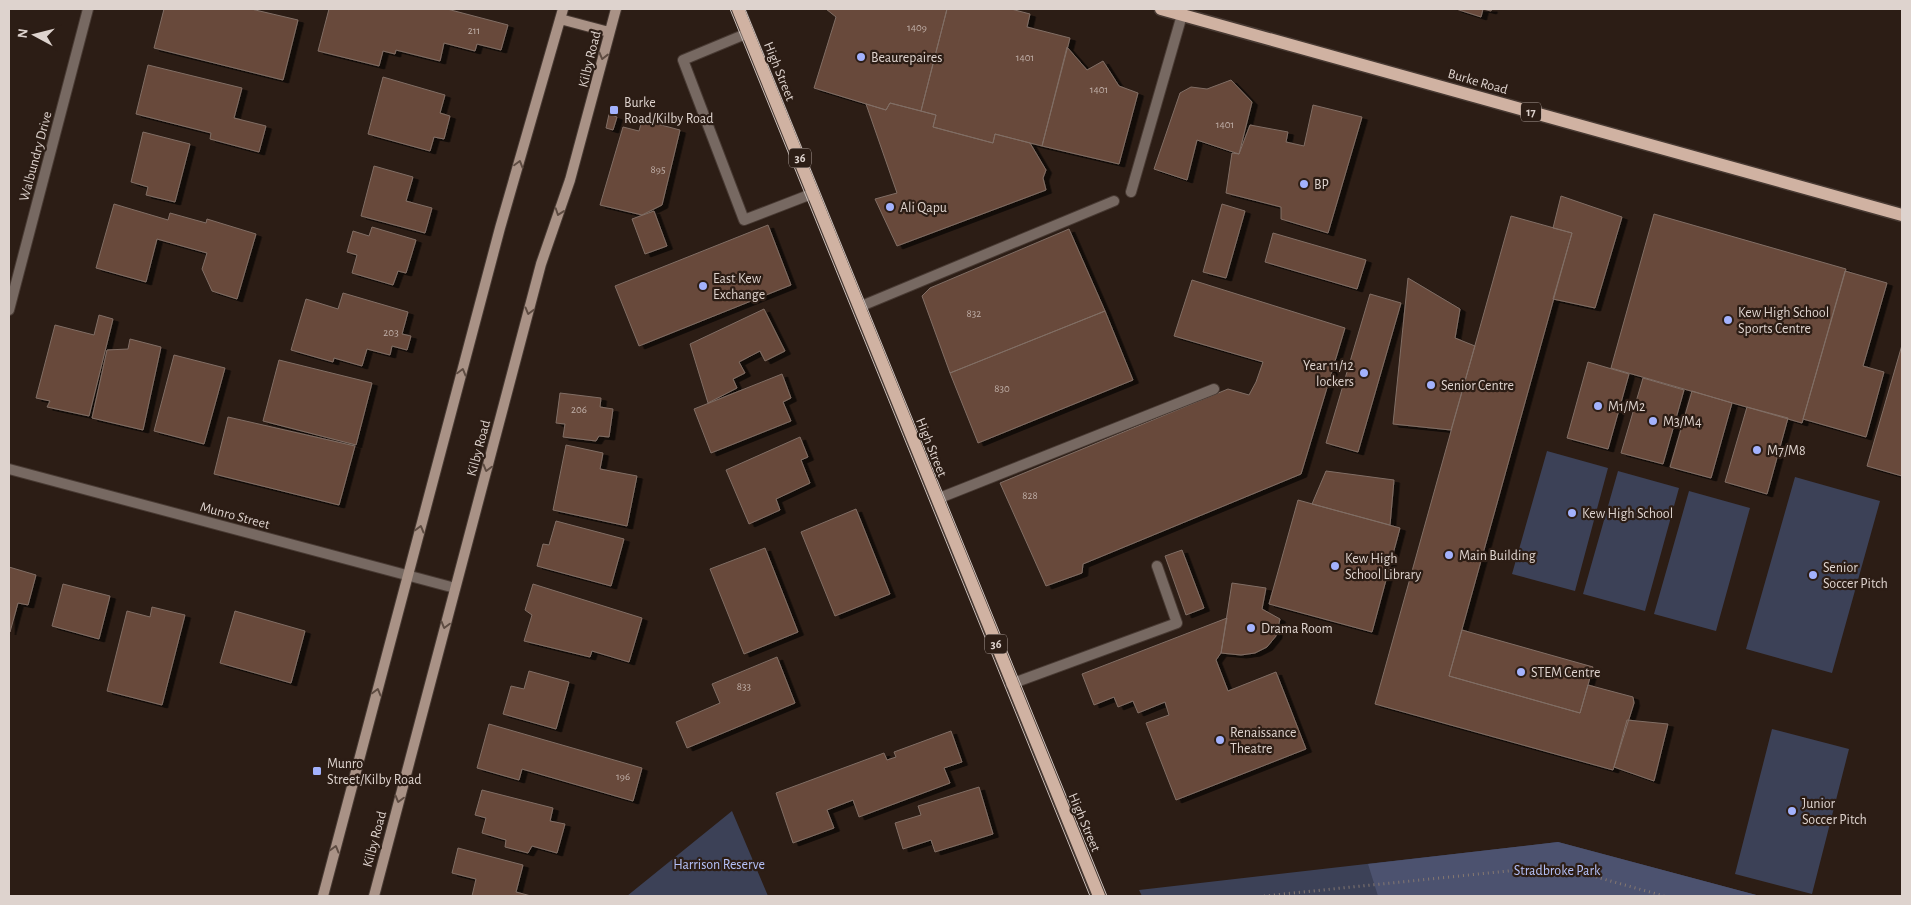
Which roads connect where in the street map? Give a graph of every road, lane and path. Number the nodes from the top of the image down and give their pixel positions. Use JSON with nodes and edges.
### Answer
{"nodes":[{"id":1,"x":88,"y":9,"type":"edge"},
{"id":2,"x":616,"y":9,"type":"edge"},
{"id":3,"x":738,"y":9,"type":"edge"},
{"id":4,"x":1161,"y":9,"type":"edge"},
{"id":5,"x":561,"y":14,"type":"edge"},
{"id":6,"x":1182,"y":15,"type":"junction"},
{"id":7,"x":609,"y":32,"type":"junction"},
{"id":8,"x":748,"y":33,"type":"junction"},
{"id":9,"x":1131,"y":192,"type":"dead end"},
{"id":10,"x":814,"y":193,"type":"junction"},
{"id":11,"x":1114,"y":200,"type":"dead end"},
{"id":12,"x":1902,"y":215,"type":"edge"},
{"id":13,"x":859,"y":307,"type":"junction"},
{"id":14,"x":9,"y":310,"type":"edge"},
{"id":15,"x":1214,"y":389,"type":"dead end"},
{"id":16,"x":9,"y":468,"type":"edge"},
{"id":17,"x":937,"y":499,"type":"junction"},
{"id":18,"x":1157,"y":566,"type":"dead end"},
{"id":19,"x":407,"y":576,"type":"junction"},
{"id":20,"x":455,"y":588,"type":"junction"},
{"id":21,"x":1012,"y":684,"type":"junction"},
{"id":22,"x":323,"y":896,"type":"edge"},
{"id":23,"x":374,"y":896,"type":"edge"},
{"id":24,"x":1099,"y":896,"type":"edge"},
{"id":25,"x":1264,"y":896,"type":"edge"},
{"id":26,"x":1664,"y":896,"type":"edge"}],
"edges":[{"from":1,"to":14,"type":"street","name":"Walbundry Drive"},
{"from":2,"to":7,"type":"street","name":"Kilby Road"},
{"from":3,"to":8,"type":"main road","name":"High Street","number":"36"},
{"from":4,"to":6,"type":"main road","name":"Burke Road","number":"17"},
{"from":5,"to":7,"type":"street"},
{"from":19,"to":5,"type":"street","one_way":true},
{"from":6,"to":9,"type":"street"},
{"from":6,"to":12,"type":"main road","name":"Burke Road","number":"17"},
{"from":7,"to":20,"type":"street","name":"Kilby Road","one_way":true},
{"from":8,"to":10,"type":"main road","name":"High Street","number":"36"},
{"from":8,"to":10,"type":"street"},
{"from":10,"to":13,"type":"main road","name":"High Street","number":"36"},
{"from":11,"to":13,"type":"street"},
{"from":13,"to":17,"type":"main road","name":"High Street","number":"36"},
{"from":15,"to":17,"type":"street"},
{"from":16,"to":19,"type":"street","name":"Munro Street"},
{"from":17,"to":21,"type":"main road","name":"High Street","number":"36"},
{"from":18,"to":21,"type":"street"},
{"from":19,"to":20,"type":"street","name":"Munro Street"},
{"from":22,"to":19,"type":"street","one_way":true},
{"from":20,"to":23,"type":"street","name":"Kilby Road","one_way":true},
{"from":21,"to":24,"type":"main road","name":"High Street","number":"36"},
{"from":25,"to":26,"type":"path"}]}
